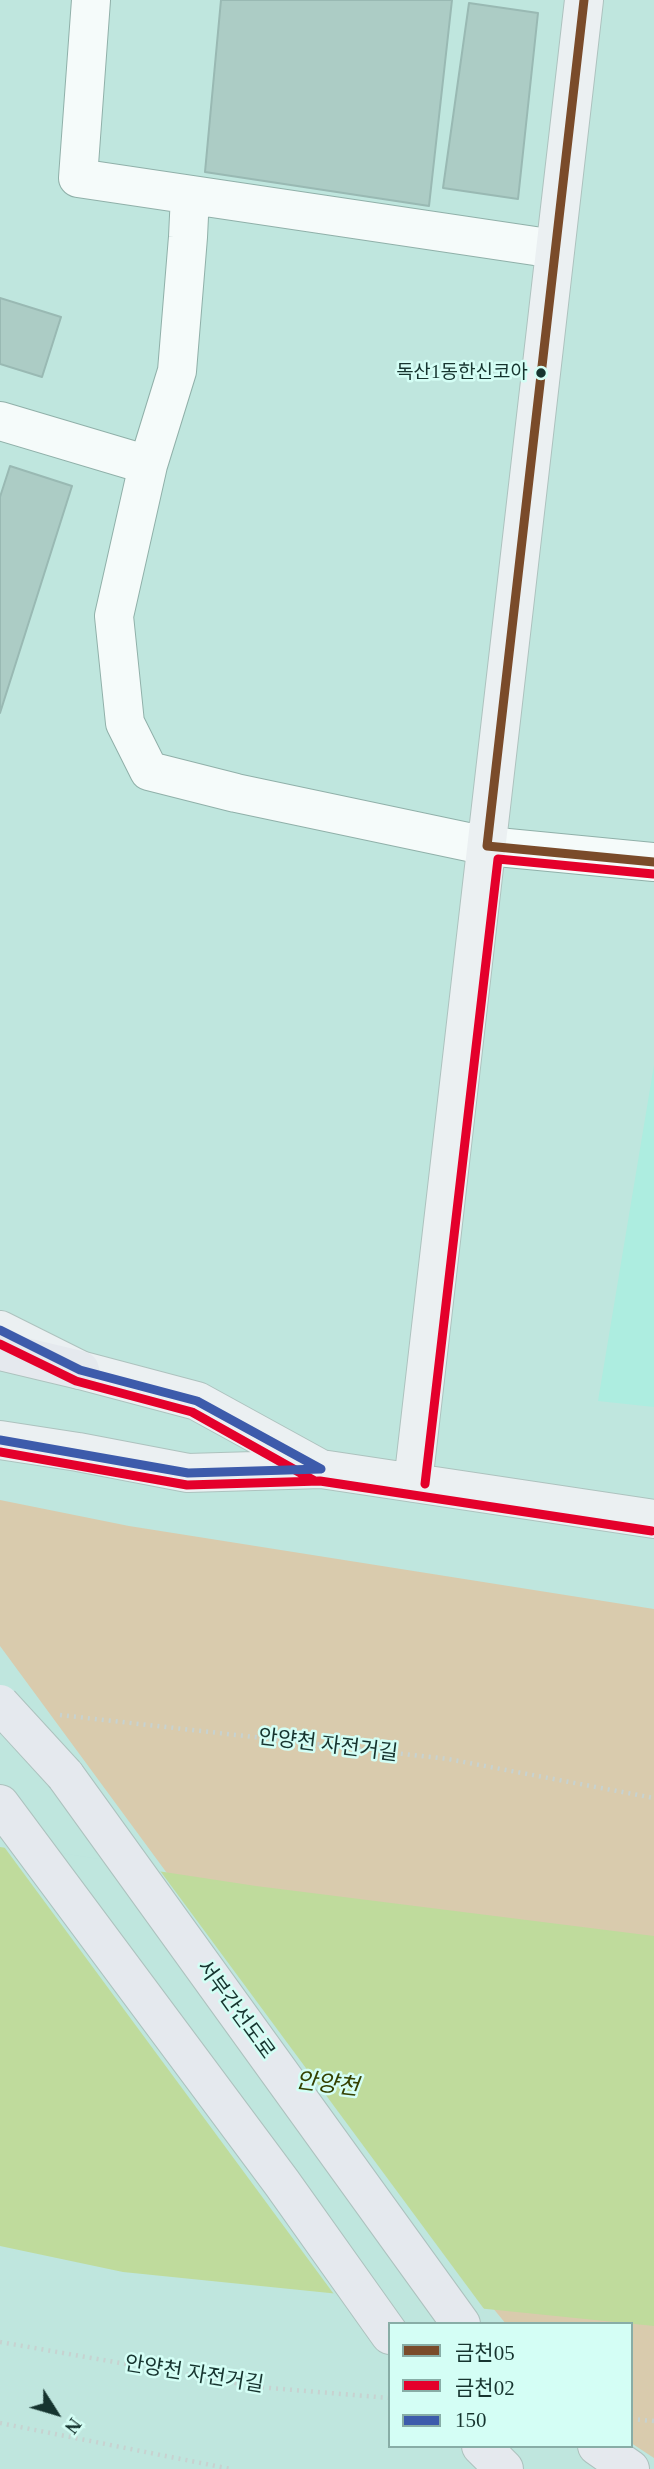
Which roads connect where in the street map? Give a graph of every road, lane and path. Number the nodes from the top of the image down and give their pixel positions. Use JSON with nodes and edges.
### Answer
{"nodes":[{"id":1,"x":91,"y":0,"type":"edge"},
{"id":2,"x":584,"y":0,"type":"edge"},
{"id":3,"x":190,"y":195,"type":"junction"},
{"id":4,"x":555,"y":249,"type":"junction"},
{"id":5,"x":0,"y":421,"type":"edge"},
{"id":6,"x":148,"y":465,"type":"junction"},
{"id":7,"x":487,"y":846,"type":"junction"},
{"id":8,"x":654,"y":862,"type":"edge"},
{"id":9,"x":0,"y":1330,"type":"edge"},
{"id":10,"x":0,"y":1351,"type":"edge"},
{"id":11,"x":80,"y":1370,"type":"junction"},
{"id":12,"x":0,"y":1423,"type":"edge"},
{"id":13,"x":0,"y":1440,"type":"edge"},
{"id":14,"x":78,"y":1452,"type":"junction"},
{"id":15,"x":321,"y":1469,"type":"junction"},
{"id":16,"x":412,"y":1483,"type":"junction"},
{"id":17,"x":654,"y":1519,"type":"edge"},
{"id":18,"x":0,"y":1704,"type":"edge"},
{"id":19,"x":54,"y":1714,"type":"dead end"},
{"id":20,"x":654,"y":1798,"type":"edge"},
{"id":21,"x":0,"y":1804,"type":"edge"},
{"id":22,"x":460,"y":2322,"type":"edge"},
{"id":23,"x":388,"y":2332,"type":"edge"},
{"id":24,"x":0,"y":2342,"type":"edge"},
{"id":25,"x":388,"y":2398,"type":"edge"},
{"id":26,"x":633,"y":2419,"type":"edge"},
{"id":27,"x":654,"y":2421,"type":"edge"},
{"id":28,"x":0,"y":2423,"type":"edge"},
{"id":29,"x":483,"y":2448,"type":"edge"},
{"id":30,"x":600,"y":2448,"type":"edge"},
{"id":31,"x":231,"y":2469,"type":"edge"},
{"id":32,"x":504,"y":2469,"type":"edge"},
{"id":33,"x":630,"y":2469,"type":"edge"}],
"edges":[{"from":1,"to":3,"type":"street"},
{"from":2,"to":4,"type":"main road"},
{"from":3,"to":4,"type":"street"},
{"from":3,"to":6,"type":"street"},
{"from":4,"to":7,"type":"main road"},
{"from":5,"to":6,"type":"street"},
{"from":6,"to":7,"type":"street"},
{"from":7,"to":8,"type":"street"},
{"from":7,"to":16,"type":"main road"},
{"from":9,"to":11,"type":"main road"},
{"from":10,"to":11,"type":"highway"},
{"from":11,"to":15,"type":"main road"},
{"from":12,"to":14,"type":"main road"},
{"from":13,"to":14,"type":"main road"},
{"from":14,"to":15,"type":"main road"},
{"from":15,"to":16,"type":"main road"},
{"from":16,"to":17,"type":"main road"},
{"from":18,"to":22,"type":"highway","name":"서부간선도로","bridge":true},
{"from":19,"to":20,"type":"path","name":"안양천 자전거길"},
{"from":21,"to":23,"type":"highway"},
{"from":24,"to":25,"type":"path","name":"안양천 자전거길"},
{"from":26,"to":27,"type":"path"},
{"from":28,"to":31,"type":"path"},
{"from":29,"to":32,"type":"highway"},
{"from":30,"to":33,"type":"highway"}]}
